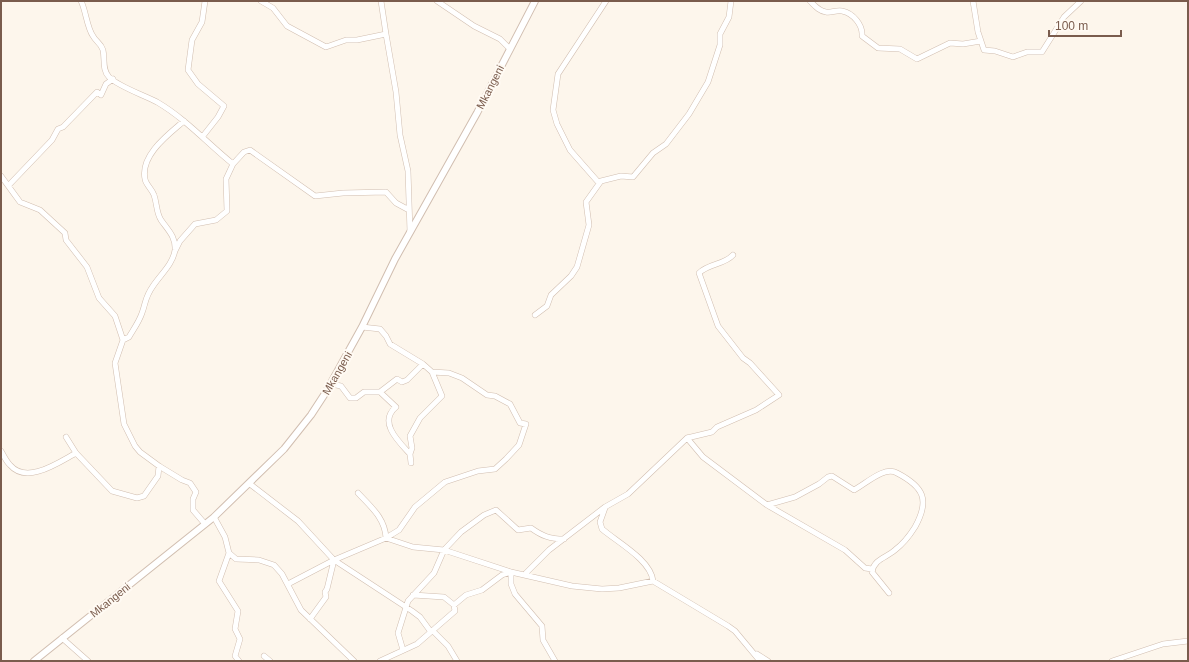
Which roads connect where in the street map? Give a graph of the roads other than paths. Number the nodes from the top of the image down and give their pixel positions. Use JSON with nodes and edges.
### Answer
{"nodes":[{"id":1,"x":81,"y":1,"type":"edge"},
{"id":2,"x":205,"y":1,"type":"edge"},
{"id":3,"x":261,"y":1,"type":"edge"},
{"id":4,"x":381,"y":1,"type":"edge"},
{"id":5,"x":437,"y":1,"type":"edge"},
{"id":6,"x":534,"y":1,"type":"edge"},
{"id":7,"x":606,"y":1,"type":"edge"},
{"id":8,"x":731,"y":1,"type":"edge"},
{"id":9,"x":810,"y":1,"type":"edge"},
{"id":10,"x":973,"y":1,"type":"edge"},
{"id":11,"x":1081,"y":1,"type":"edge"},
{"id":12,"x":386,"y":34,"type":"junction"},
{"id":13,"x":981,"y":42,"type":"junction"},
{"id":14,"x":510,"y":49,"type":"junction"},
{"id":15,"x":113,"y":79,"type":"junction"},
{"id":16,"x":184,"y":121,"type":"junction"},
{"id":17,"x":203,"y":136,"type":"junction"},
{"id":18,"x":232,"y":164,"type":"junction"},
{"id":19,"x":1,"y":176,"type":"edge"},
{"id":20,"x":599,"y":183,"type":"junction"},
{"id":21,"x":9,"y":185,"type":"junction"},
{"id":22,"x":409,"y":210,"type":"junction"},
{"id":23,"x":410,"y":232,"type":"junction"},
{"id":24,"x":175,"y":252,"type":"junction"},
{"id":25,"x":733,"y":255,"type":"dead end"},
{"id":26,"x":535,"y":316,"type":"dead end"},
{"id":27,"x":362,"y":327,"type":"junction"},
{"id":28,"x":123,"y":340,"type":"junction"},
{"id":29,"x":423,"y":364,"type":"junction"},
{"id":30,"x":432,"y":372,"type":"junction"},
{"id":31,"x":331,"y":384,"type":"junction"},
{"id":32,"x":380,"y":392,"type":"junction"},
{"id":33,"x":66,"y":437,"type":"dead end"},
{"id":34,"x":686,"y":438,"type":"junction"},
{"id":35,"x":1,"y":451,"type":"edge"},
{"id":36,"x":76,"y":453,"type":"junction"},
{"id":37,"x":410,"y":454,"type":"junction"},
{"id":38,"x":411,"y":463,"type":"dead end"},
{"id":39,"x":159,"y":466,"type":"junction"},
{"id":40,"x":250,"y":484,"type":"junction"},
{"id":41,"x":358,"y":493,"type":"dead end"},
{"id":42,"x":767,"y":504,"type":"junction"},
{"id":43,"x":605,"y":507,"type":"junction"},
{"id":44,"x":214,"y":517,"type":"junction"},
{"id":45,"x":205,"y":524,"type":"junction"},
{"id":46,"x":386,"y":538,"type":"junction"},
{"id":47,"x":565,"y":539,"type":"junction"},
{"id":48,"x":444,"y":550,"type":"junction"},
{"id":49,"x":229,"y":553,"type":"junction"},
{"id":50,"x":334,"y":560,"type":"junction"},
{"id":51,"x":872,"y":569,"type":"junction"},
{"id":52,"x":511,"y":572,"type":"junction"},
{"id":53,"x":525,"y":574,"type":"junction"},
{"id":54,"x":653,"y":581,"type":"junction"},
{"id":55,"x":288,"y":584,"type":"junction"},
{"id":56,"x":889,"y":593,"type":"dead end"},
{"id":57,"x":413,"y":595,"type":"junction"},
{"id":58,"x":454,"y":605,"type":"junction"},
{"id":59,"x":406,"y":607,"type":"junction"},
{"id":60,"x":310,"y":619,"type":"junction"},
{"id":61,"x":432,"y":631,"type":"junction"},
{"id":62,"x":62,"y":638,"type":"junction"},
{"id":63,"x":1188,"y":641,"type":"edge"},
{"id":64,"x":403,"y":650,"type":"junction"},
{"id":65,"x":751,"y":650,"type":"junction"},
{"id":66,"x":264,"y":656,"type":"dead end"},
{"id":67,"x":34,"y":661,"type":"edge"},
{"id":68,"x":88,"y":661,"type":"edge"},
{"id":69,"x":239,"y":661,"type":"edge"},
{"id":70,"x":270,"y":661,"type":"edge"},
{"id":71,"x":354,"y":661,"type":"edge"},
{"id":72,"x":380,"y":661,"type":"edge"},
{"id":73,"x":457,"y":661,"type":"edge"},
{"id":74,"x":555,"y":661,"type":"edge"},
{"id":75,"x":760,"y":661,"type":"edge"},
{"id":76,"x":768,"y":661,"type":"edge"},
{"id":77,"x":1112,"y":661,"type":"edge"}],
"edges":[{"from":1,"to":15,"type":"street"},
{"from":2,"to":17,"type":"street"},
{"from":3,"to":12,"type":"street"},
{"from":4,"to":12,"type":"street"},
{"from":5,"to":14,"type":"street"},
{"from":6,"to":14,"type":"street","name":"Mkangeni"},
{"from":7,"to":20,"type":"street"},
{"from":8,"to":20,"type":"street"},
{"from":9,"to":13,"type":"street"},
{"from":10,"to":13,"type":"street"},
{"from":11,"to":13,"type":"street"},
{"from":12,"to":22,"type":"street"},
{"from":14,"to":23,"type":"street","name":"Mkangeni"},
{"from":15,"to":16,"type":"street"},
{"from":15,"to":21,"type":"street"},
{"from":16,"to":17,"type":"street"},
{"from":16,"to":24,"type":"street"},
{"from":17,"to":18,"type":"street"},
{"from":18,"to":22,"type":"street"},
{"from":18,"to":24,"type":"street"},
{"from":19,"to":21,"type":"street"},
{"from":20,"to":26,"type":"street"},
{"from":21,"to":28,"type":"street"},
{"from":22,"to":23,"type":"street"},
{"from":23,"to":27,"type":"street","name":"Mkangeni"},
{"from":24,"to":28,"type":"street"},
{"from":25,"to":34,"type":"street"},
{"from":27,"to":29,"type":"street"},
{"from":27,"to":31,"type":"street","name":"Mkangeni"},
{"from":28,"to":39,"type":"street"},
{"from":29,"to":30,"type":"street"},
{"from":29,"to":32,"type":"street"},
{"from":30,"to":37,"type":"street"},
{"from":30,"to":46,"type":"street"},
{"from":31,"to":32,"type":"street"},
{"from":31,"to":40,"type":"street","name":"Mkangeni"},
{"from":32,"to":37,"type":"street"},
{"from":33,"to":36,"type":"street"},
{"from":34,"to":42,"type":"street"},
{"from":34,"to":43,"type":"street"},
{"from":35,"to":36,"type":"street"},
{"from":36,"to":39,"type":"street"},
{"from":37,"to":38,"type":"street"},
{"from":39,"to":45,"type":"street"},
{"from":40,"to":44,"type":"street","name":"Mkangeni"},
{"from":40,"to":50,"type":"street"},
{"from":41,"to":46,"type":"street"},
{"from":42,"to":51,"type":"street"},
{"from":42,"to":51,"type":"street"},
{"from":43,"to":47,"type":"street"},
{"from":43,"to":54,"type":"street"},
{"from":44,"to":45,"type":"street","name":"Mkangeni"},
{"from":44,"to":49,"type":"street"},
{"from":45,"to":62,"type":"street","name":"Mkangeni"},
{"from":46,"to":48,"type":"street"},
{"from":46,"to":50,"type":"street"},
{"from":47,"to":48,"type":"street"},
{"from":47,"to":53,"type":"street"},
{"from":48,"to":52,"type":"street"},
{"from":48,"to":57,"type":"street"},
{"from":49,"to":55,"type":"street"},
{"from":49,"to":69,"type":"street"},
{"from":50,"to":55,"type":"street"},
{"from":50,"to":59,"type":"street"},
{"from":50,"to":60,"type":"street"},
{"from":51,"to":56,"type":"street"},
{"from":52,"to":53,"type":"street"},
{"from":52,"to":58,"type":"street"},
{"from":52,"to":74,"type":"street"},
{"from":53,"to":54,"type":"street"},
{"from":54,"to":65,"type":"street"},
{"from":55,"to":60,"type":"street"},
{"from":57,"to":58,"type":"street"},
{"from":57,"to":59,"type":"street"},
{"from":58,"to":61,"type":"street"},
{"from":59,"to":61,"type":"street"},
{"from":59,"to":64,"type":"street"},
{"from":60,"to":71,"type":"street"},
{"from":61,"to":64,"type":"street"},
{"from":61,"to":73,"type":"street"},
{"from":62,"to":67,"type":"street","name":"Mkangeni"},
{"from":62,"to":68,"type":"street"},
{"from":63,"to":77,"type":"street"},
{"from":64,"to":72,"type":"street"},
{"from":65,"to":75,"type":"street"},
{"from":65,"to":76,"type":"street"},
{"from":66,"to":70,"type":"street"}]}
